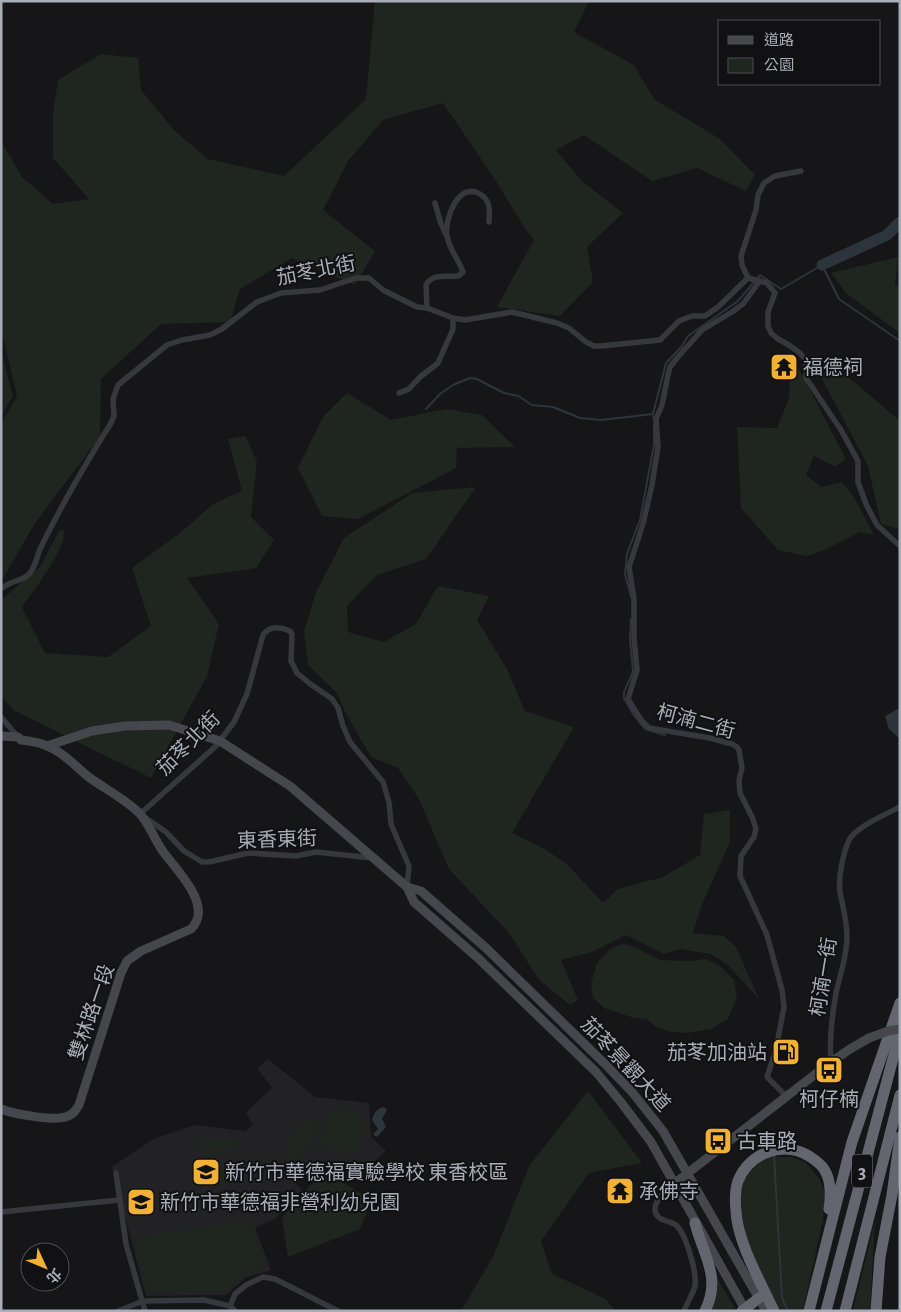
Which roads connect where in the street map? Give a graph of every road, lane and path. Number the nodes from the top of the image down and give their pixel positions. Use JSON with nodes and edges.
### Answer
{"nodes":[{"id":1,"x":801,"y":171,"type":"dead end"},
{"id":2,"x":435,"y":203,"type":"dead end"},
{"id":3,"x":489,"y":222,"type":"dead end"},
{"id":4,"x":446,"y":235,"type":"junction"},
{"id":5,"x":748,"y":278,"type":"junction"},
{"id":6,"x":759,"y":282,"type":"junction"},
{"id":7,"x":427,"y":308,"type":"junction"},
{"id":8,"x":453,"y":318,"type":"junction"},
{"id":9,"x":399,"y":393,"type":"dead end"},
{"id":10,"x":900,"y":546,"type":"edge"},
{"id":11,"x":1,"y":589,"type":"edge"},
{"id":12,"x":1,"y":717,"type":"edge"},
{"id":13,"x":1,"y":736,"type":"edge"},
{"id":14,"x":18,"y":737,"type":"junction"},
{"id":15,"x":220,"y":741,"type":"junction"},
{"id":16,"x":47,"y":746,"type":"junction"},
{"id":17,"x":900,"y":807,"type":"edge"},
{"id":18,"x":140,"y":814,"type":"junction"},
{"id":19,"x":374,"y":858,"type":"junction"},
{"id":20,"x":407,"y":887,"type":"junction"},
{"id":21,"x":900,"y":1003,"type":"edge"},
{"id":22,"x":900,"y":1030,"type":"edge"},
{"id":23,"x":831,"y":1062,"type":"junction"},
{"id":24,"x":900,"y":1095,"type":"edge"},
{"id":25,"x":786,"y":1097,"type":"junction"},
{"id":26,"x":1,"y":1109,"type":"edge"},
{"id":27,"x":900,"y":1137,"type":"edge"},
{"id":28,"x":116,"y":1173,"type":"dead end"},
{"id":29,"x":687,"y":1175,"type":"junction"},
{"id":30,"x":675,"y":1183,"type":"junction"},
{"id":31,"x":119,"y":1200,"type":"junction"},
{"id":32,"x":1,"y":1212,"type":"edge"},
{"id":33,"x":695,"y":1223,"type":"junction"},
{"id":34,"x":827,"y":1242,"type":"junction"},
{"id":35,"x":759,"y":1298,"type":"junction"},
{"id":36,"x":143,"y":1301,"type":"junction"},
{"id":37,"x":230,"y":1306,"type":"junction"},
{"id":38,"x":744,"y":1310,"type":"edge"},
{"id":39,"x":118,"y":1311,"type":"edge"},
{"id":40,"x":145,"y":1311,"type":"edge"},
{"id":41,"x":235,"y":1311,"type":"edge"},
{"id":42,"x":338,"y":1311,"type":"edge"},
{"id":43,"x":684,"y":1311,"type":"edge"},
{"id":44,"x":705,"y":1311,"type":"edge"},
{"id":45,"x":766,"y":1311,"type":"edge"},
{"id":46,"x":774,"y":1311,"type":"edge"},
{"id":47,"x":809,"y":1311,"type":"edge"},
{"id":48,"x":826,"y":1311,"type":"edge"},
{"id":49,"x":845,"y":1311,"type":"edge"},
{"id":50,"x":876,"y":1311,"type":"edge"}],
"edges":[{"from":1,"to":5,"type":"street"},
{"from":2,"to":4,"type":"street"},
{"from":3,"to":4,"type":"street"},
{"from":4,"to":7,"type":"street"},
{"from":5,"to":6,"type":"street"},
{"from":5,"to":8,"type":"street","name":"茄苳北街"},
{"from":6,"to":10,"type":"street"},
{"from":6,"to":25,"type":"street","name":"柯湳二街"},
{"from":7,"to":8,"type":"street","name":"茄苳北街"},
{"from":7,"to":11,"type":"street","name":"茄苳北街"},
{"from":8,"to":9,"type":"street"},
{"from":12,"to":14,"type":"street"},
{"from":13,"to":14,"type":"street"},
{"from":14,"to":16,"type":"street"},
{"from":15,"to":16,"type":"street","name":"茄苳景觀大道"},
{"from":15,"to":18,"type":"street","name":"茄苳北街"},
{"from":15,"to":19,"type":"street","name":"茄苳景觀大道"},
{"from":15,"to":20,"type":"street","name":"茄苳北街"},
{"from":16,"to":18,"type":"street"},
{"from":17,"to":23,"type":"street","name":"柯湳一街"},
{"from":18,"to":19,"type":"street","name":"東香東街"},
{"from":18,"to":26,"type":"street","name":"雙林路一段"},
{"from":19,"to":20,"type":"street","name":"茄苳景觀大道"},
{"from":20,"to":29,"type":"street","name":"茄苳景觀大道"},
{"from":20,"to":30,"type":"street","name":"茄苳景觀大道"},
{"from":21,"to":34,"type":"highway"},
{"from":22,"to":23,"type":"street","bridge":true},
{"from":22,"to":48,"type":"highway","number":"3"},
{"from":23,"to":25,"type":"street"},
{"from":24,"to":49,"type":"highway","number":"3"},
{"from":25,"to":29,"type":"street"},
{"from":27,"to":50,"type":"highway"},
{"from":28,"to":31,"type":"street"},
{"from":29,"to":30,"type":"street"},
{"from":29,"to":35,"type":"street","name":"茄苳景觀大道"},
{"from":30,"to":33,"type":"street","name":"茄苳景觀大道"},
{"from":30,"to":43,"type":"street"},
{"from":31,"to":32,"type":"street"},
{"from":31,"to":36,"type":"street"},
{"from":33,"to":38,"type":"street","name":"茄苳景觀大道"},
{"from":33,"to":44,"type":"highway"},
{"from":34,"to":46,"type":"highway"},
{"from":34,"to":47,"type":"highway"},
{"from":35,"to":38,"type":"highway"},
{"from":35,"to":45,"type":"street","name":"茄苳景觀大道"},
{"from":36,"to":37,"type":"street"},
{"from":36,"to":39,"type":"street"},
{"from":36,"to":40,"type":"street"},
{"from":37,"to":41,"type":"street"},
{"from":37,"to":42,"type":"street"}]}
